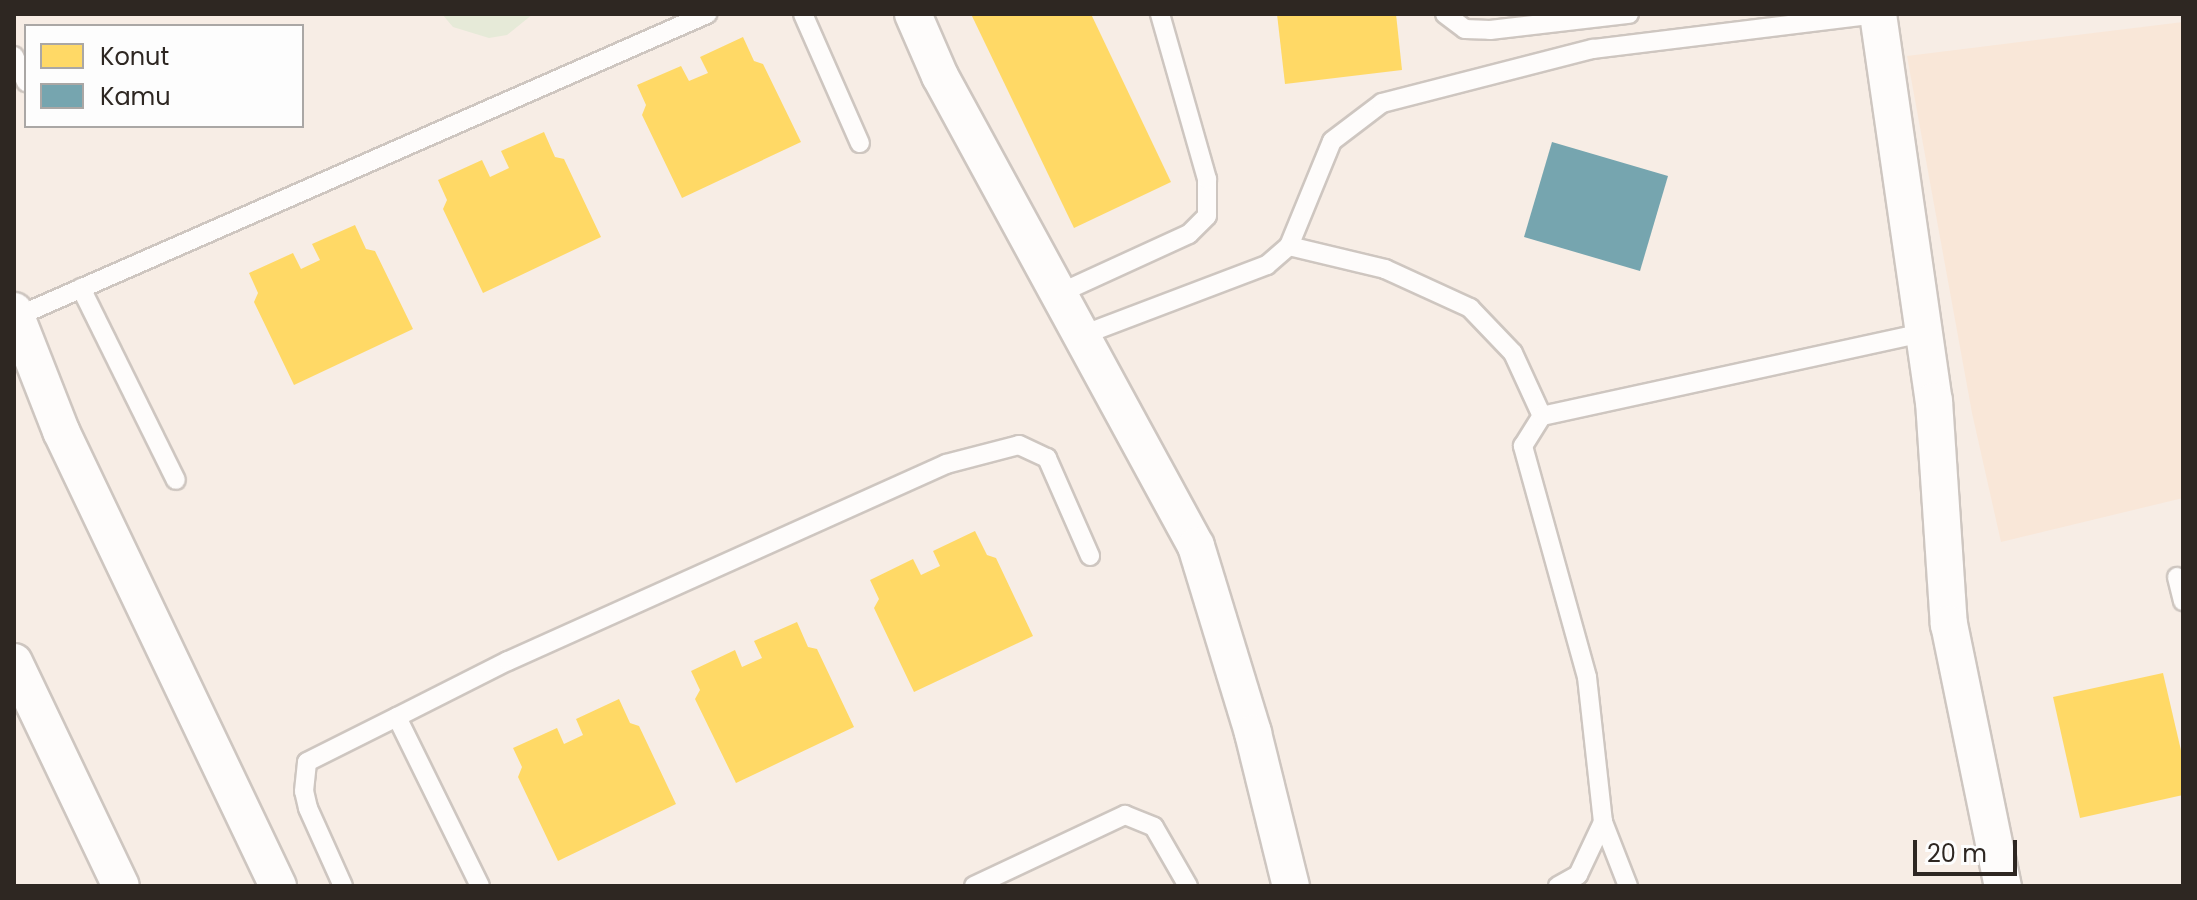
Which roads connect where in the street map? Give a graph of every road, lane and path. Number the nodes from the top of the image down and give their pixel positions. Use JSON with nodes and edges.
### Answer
{"nodes":[{"id":1,"x":707,"y":14,"type":"edge"},
{"id":2,"x":803,"y":14,"type":"edge"},
{"id":3,"x":913,"y":14,"type":"edge"},
{"id":4,"x":1160,"y":14,"type":"edge"},
{"id":5,"x":1445,"y":14,"type":"edge"},
{"id":6,"x":1629,"y":14,"type":"edge"},
{"id":7,"x":1878,"y":14,"type":"edge"},
{"id":8,"x":14,"y":56,"type":"edge"},
{"id":9,"x":24,"y":78,"type":"edge"},
{"id":10,"x":860,"y":143,"type":"dead end"},
{"id":11,"x":1289,"y":246,"type":"junction"},
{"id":12,"x":81,"y":288,"type":"junction"},
{"id":13,"x":1058,"y":294,"type":"junction"},
{"id":14,"x":15,"y":314,"type":"edge"},
{"id":15,"x":1924,"y":333,"type":"junction"},
{"id":16,"x":1080,"y":336,"type":"junction"},
{"id":17,"x":1542,"y":416,"type":"junction"},
{"id":18,"x":176,"y":480,"type":"dead end"},
{"id":19,"x":1090,"y":556,"type":"dead end"},
{"id":20,"x":2177,"y":577,"type":"dead end"},
{"id":21,"x":2183,"y":601,"type":"edge"},
{"id":22,"x":14,"y":662,"type":"edge"},
{"id":23,"x":397,"y":717,"type":"junction"},
{"id":24,"x":1603,"y":822,"type":"junction"},
{"id":25,"x":121,"y":886,"type":"edge"},
{"id":26,"x":278,"y":886,"type":"edge"},
{"id":27,"x":343,"y":886,"type":"edge"},
{"id":28,"x":480,"y":886,"type":"edge"},
{"id":29,"x":974,"y":886,"type":"edge"},
{"id":30,"x":1188,"y":886,"type":"edge"},
{"id":31,"x":1291,"y":886,"type":"edge"},
{"id":32,"x":1558,"y":886,"type":"edge"},
{"id":33,"x":1628,"y":886,"type":"edge"},
{"id":34,"x":2003,"y":886,"type":"edge"}],
"edges":[{"from":1,"to":12,"type":"lane"},
{"from":2,"to":10,"type":"lane"},
{"from":3,"to":13,"type":"street"},
{"from":4,"to":13,"type":"lane"},
{"from":5,"to":6,"type":"lane"},
{"from":7,"to":11,"type":"lane"},
{"from":7,"to":15,"type":"street"},
{"from":8,"to":9,"type":"lane"},
{"from":11,"to":16,"type":"lane"},
{"from":11,"to":17,"type":"lane"},
{"from":12,"to":14,"type":"lane"},
{"from":12,"to":18,"type":"lane"},
{"from":13,"to":16,"type":"street"},
{"from":14,"to":26,"type":"street"},
{"from":15,"to":17,"type":"lane"},
{"from":15,"to":34,"type":"street"},
{"from":16,"to":31,"type":"street"},
{"from":17,"to":24,"type":"lane"},
{"from":19,"to":23,"type":"lane"},
{"from":20,"to":21,"type":"lane"},
{"from":22,"to":25,"type":"street"},
{"from":23,"to":27,"type":"lane"},
{"from":23,"to":28,"type":"lane"},
{"from":24,"to":32,"type":"lane"},
{"from":24,"to":33,"type":"lane"},
{"from":29,"to":30,"type":"lane"}]}
